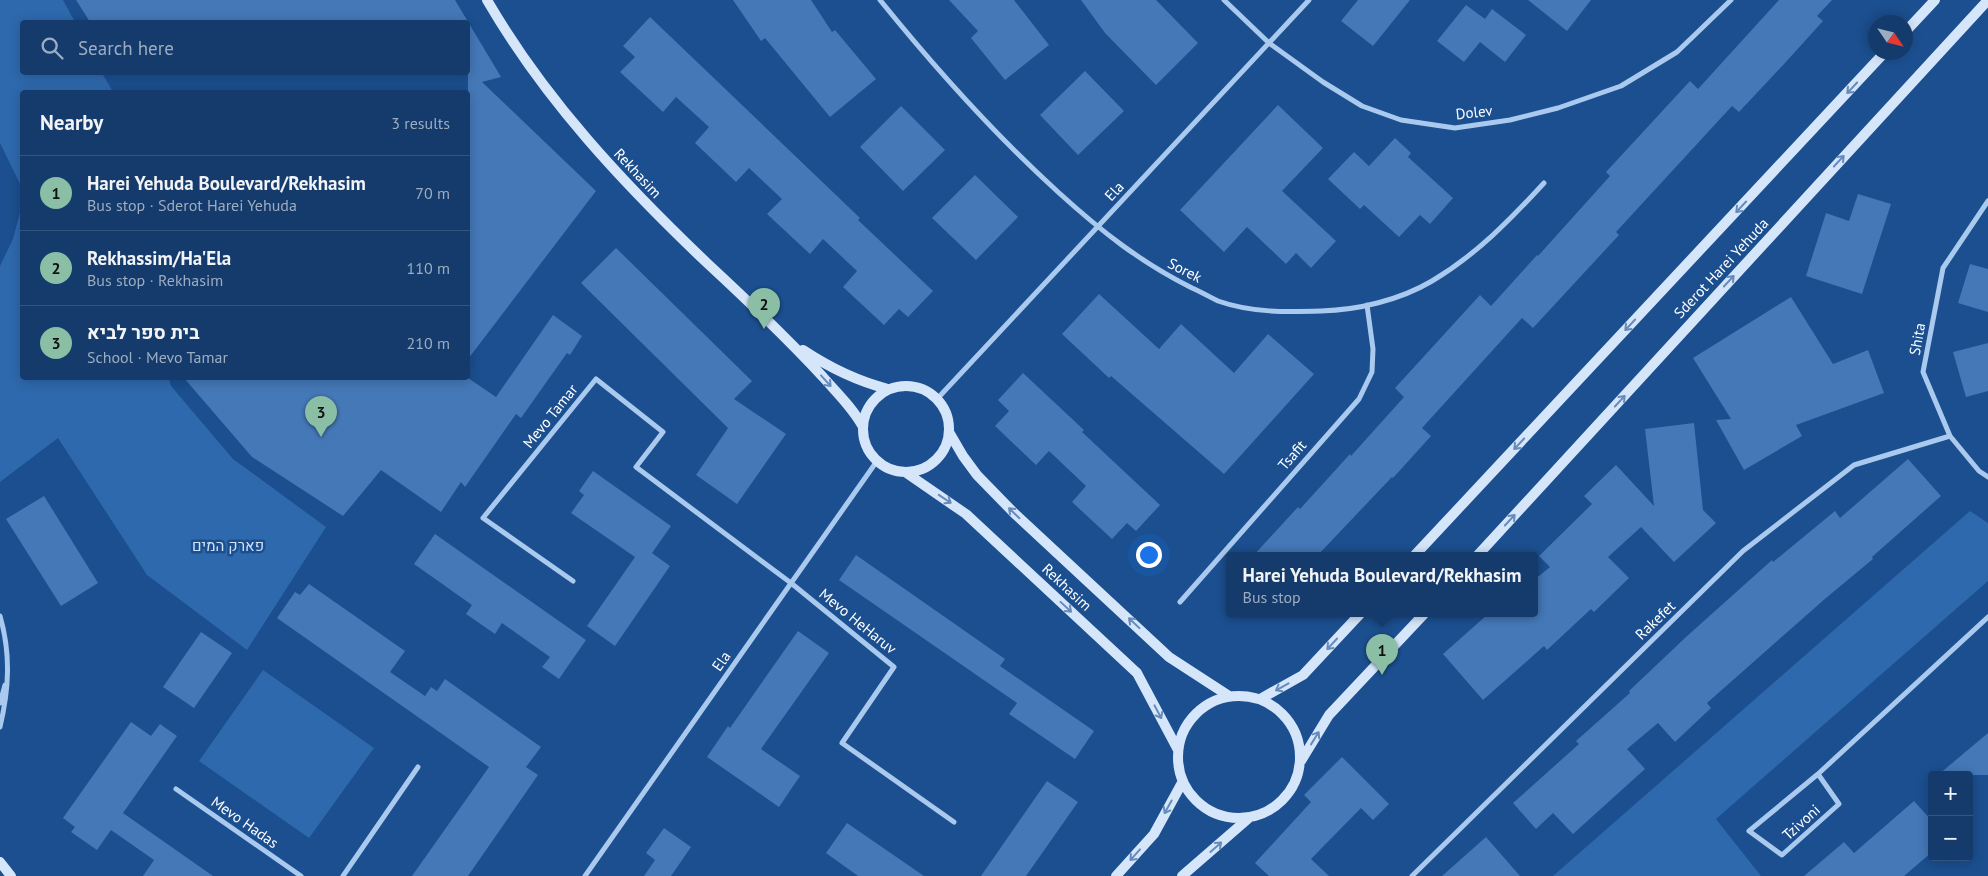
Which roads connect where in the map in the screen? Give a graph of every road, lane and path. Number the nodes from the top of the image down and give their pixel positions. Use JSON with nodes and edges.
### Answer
{"nodes":[{"id":1,"x":486,"y":0,"type":"edge"},
{"id":2,"x":880,"y":0,"type":"edge"},
{"id":3,"x":1224,"y":0,"type":"edge"},
{"id":4,"x":1309,"y":0,"type":"edge"},
{"id":5,"x":1731,"y":0,"type":"edge"},
{"id":6,"x":1934,"y":0,"type":"edge"},
{"id":7,"x":1988,"y":0,"type":"edge"},
{"id":8,"x":1913,"y":23,"type":"edge"},
{"id":9,"x":1269,"y":43,"type":"junction"},
{"id":10,"x":1878,"y":60,"type":"edge"},
{"id":11,"x":1544,"y":183,"type":"dead end"},
{"id":12,"x":1988,"y":200,"type":"edge"},
{"id":13,"x":1098,"y":228,"type":"junction"},
{"id":14,"x":1367,"y":305,"type":"junction"},
{"id":15,"x":793,"y":344,"type":"junction"},
{"id":16,"x":888,"y":389,"type":"junction"},
{"id":17,"x":937,"y":399,"type":"junction"},
{"id":18,"x":863,"y":427,"type":"junction"},
{"id":19,"x":949,"y":432,"type":"junction"},
{"id":20,"x":1950,"y":436,"type":"junction"},
{"id":21,"x":877,"y":461,"type":"junction"},
{"id":22,"x":905,"y":472,"type":"junction"},
{"id":23,"x":1988,"y":477,"type":"edge"},
{"id":24,"x":1418,"y":552,"type":"edge"},
{"id":25,"x":1480,"y":552,"type":"edge"},
{"id":26,"x":574,"y":580,"type":"dead end"},
{"id":27,"x":791,"y":583,"type":"junction"},
{"id":28,"x":1180,"y":602,"type":"dead end"},
{"id":29,"x":0,"y":616,"type":"edge"},
{"id":30,"x":1357,"y":617,"type":"edge"},
{"id":31,"x":1421,"y":617,"type":"edge"},
{"id":32,"x":1988,"y":617,"type":"edge"},
{"id":33,"x":6,"y":642,"type":"junction"},
{"id":34,"x":1229,"y":696,"type":"junction"},
{"id":35,"x":1260,"y":698,"type":"junction"},
{"id":36,"x":0,"y":703,"type":"edge"},
{"id":37,"x":0,"y":727,"type":"edge"},
{"id":38,"x":1178,"y":750,"type":"junction"},
{"id":39,"x":1301,"y":761,"type":"junction"},
{"id":40,"x":418,"y":767,"type":"dead end"},
{"id":41,"x":1818,"y":774,"type":"junction"},
{"id":42,"x":1183,"y":781,"type":"junction"},
{"id":43,"x":176,"y":789,"type":"dead end"},
{"id":44,"x":1250,"y":817,"type":"junction"},
{"id":45,"x":954,"y":822,"type":"dead end"},
{"id":46,"x":0,"y":862,"type":"edge"},
{"id":47,"x":11,"y":876,"type":"edge"},
{"id":48,"x":301,"y":876,"type":"edge"},
{"id":49,"x":342,"y":876,"type":"edge"},
{"id":50,"x":585,"y":876,"type":"edge"},
{"id":51,"x":1116,"y":876,"type":"edge"},
{"id":52,"x":1182,"y":876,"type":"edge"},
{"id":53,"x":1412,"y":876,"type":"edge"}],
"edges":[{"from":1,"to":15,"type":"street","name":"Rekhasim"},
{"from":2,"to":13,"type":"street","name":"Sorek"},
{"from":3,"to":9,"type":"street","name":"Dolev"},
{"from":4,"to":9,"type":"street","name":"Ela"},
{"from":5,"to":9,"type":"street","name":"Dolev"},
{"from":6,"to":8,"type":"street"},
{"from":25,"to":7,"type":"street","name":"Sderot Harei Yehuda","one_way":true},
{"from":9,"to":13,"type":"street","name":"Ela"},
{"from":10,"to":24,"type":"street","name":"Sderot Harei Yehuda","one_way":true},
{"from":11,"to":14,"type":"street","name":"Sorek"},
{"from":12,"to":20,"type":"street","name":"Shita"},
{"from":13,"to":14,"type":"street","name":"Sorek"},
{"from":13,"to":17,"type":"street","name":"Ela"},
{"from":14,"to":28,"type":"street","name":"Tsafit"},
{"from":15,"to":16,"type":"street","name":"Rekhasim"},
{"from":15,"to":18,"type":"street","name":"Rekhasim","one_way":true},
{"from":16,"to":17,"type":"street"},
{"from":16,"to":18,"type":"street"},
{"from":17,"to":19,"type":"street"},
{"from":18,"to":21,"type":"street"},
{"from":19,"to":22,"type":"street"},
{"from":34,"to":19,"type":"street","name":"Rekhasim","one_way":true},
{"from":20,"to":23,"type":"street","name":"Shita"},
{"from":20,"to":53,"type":"street","name":"Rakefet"},
{"from":21,"to":22,"type":"street"},
{"from":21,"to":27,"type":"street","name":"Ela"},
{"from":22,"to":38,"type":"street","name":"Rekhasim","one_way":true},
{"from":26,"to":27,"type":"street","name":"Mevo Tamar"},
{"from":27,"to":45,"type":"street","name":"Mevo HeHaruv"},
{"from":27,"to":50,"type":"street","name":"Ela"},
{"from":29,"to":33,"type":"street"},
{"from":30,"to":35,"type":"street","one_way":true},
{"from":39,"to":31,"type":"street","one_way":true},
{"from":32,"to":41,"type":"street","name":"Tzivoni"},
{"from":33,"to":36,"type":"street"},
{"from":33,"to":37,"type":"street"},
{"from":34,"to":35,"type":"street"},
{"from":34,"to":38,"type":"street"},
{"from":35,"to":39,"type":"street"},
{"from":38,"to":42,"type":"street"},
{"from":39,"to":44,"type":"street"},
{"from":40,"to":49,"type":"street"},
{"from":41,"to":41,"type":"street","name":"Tzivoni"},
{"from":42,"to":44,"type":"street"},
{"from":42,"to":51,"type":"street","one_way":true},
{"from":43,"to":48,"type":"street","name":"Mevo Hadas"},
{"from":52,"to":44,"type":"street","one_way":true},
{"from":46,"to":47,"type":"street"}]}
